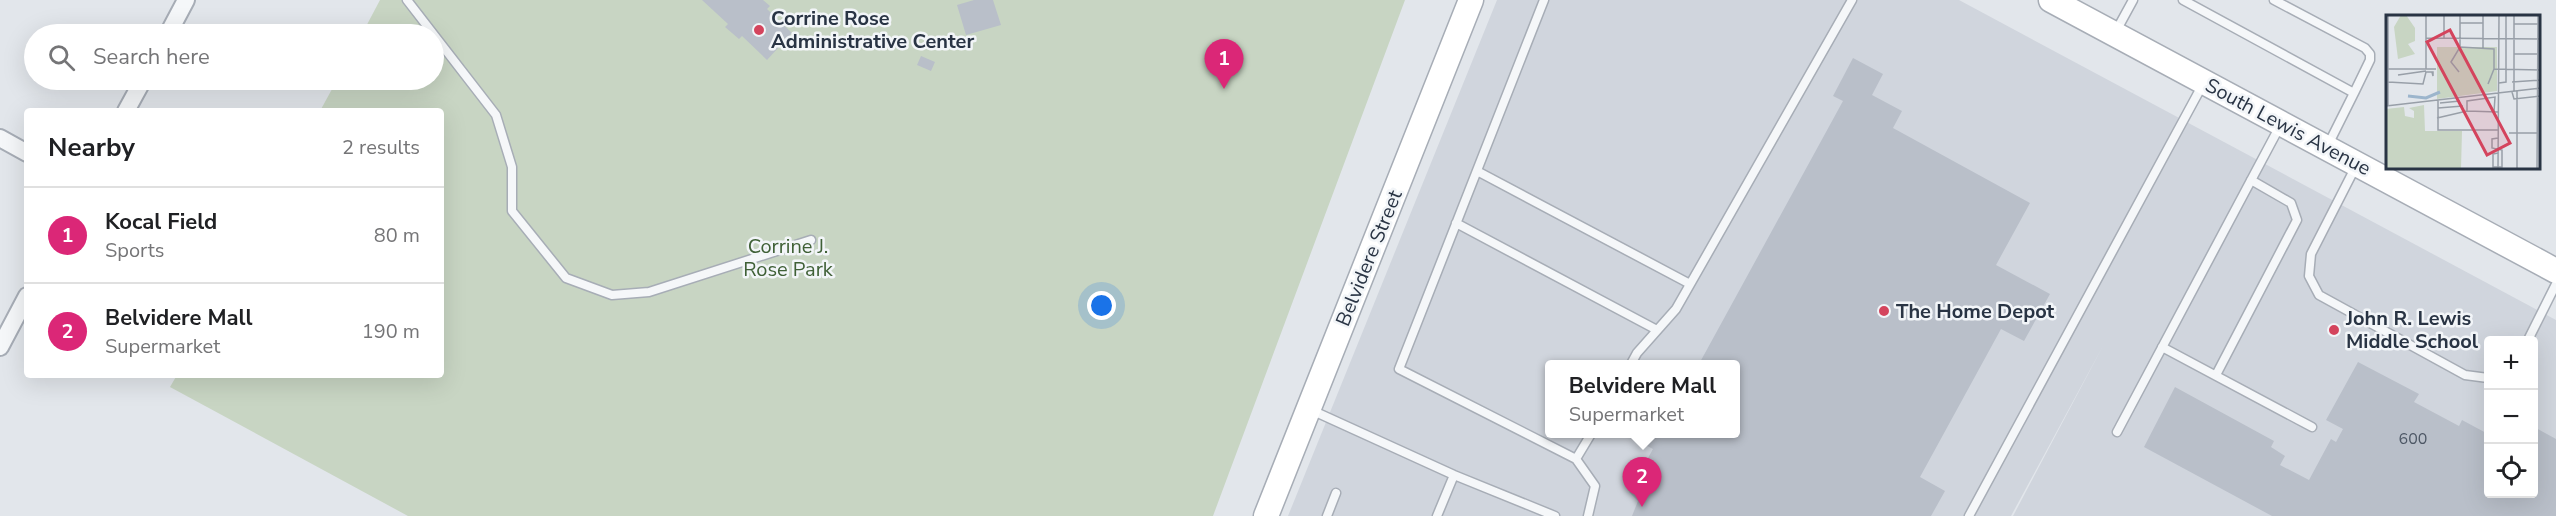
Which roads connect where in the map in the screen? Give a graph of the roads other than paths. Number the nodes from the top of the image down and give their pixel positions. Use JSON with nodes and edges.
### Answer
{"nodes":[{"id":1,"x":186,"y":0,"type":"edge"},
{"id":2,"x":407,"y":0,"type":"edge"},
{"id":3,"x":1471,"y":0,"type":"edge"},
{"id":4,"x":1544,"y":0,"type":"edge"},
{"id":5,"x":1852,"y":0,"type":"edge"},
{"id":6,"x":2051,"y":0,"type":"edge"},
{"id":7,"x":2133,"y":0,"type":"edge"},
{"id":8,"x":2183,"y":0,"type":"edge"},
{"id":9,"x":2274,"y":0,"type":"edge"},
{"id":10,"x":173,"y":24,"type":"edge"},
{"id":11,"x":426,"y":24,"type":"edge"},
{"id":12,"x":2114,"y":34,"type":"junction"},
{"id":13,"x":444,"y":48,"type":"edge"},
{"id":14,"x":2204,"y":82,"type":"junction"},
{"id":15,"x":138,"y":90,"type":"edge"},
{"id":16,"x":2354,"y":93,"type":"junction"},
{"id":17,"x":128,"y":108,"type":"edge"},
{"id":18,"x":2281,"y":124,"type":"junction"},
{"id":19,"x":0,"y":138,"type":"edge"},
{"id":20,"x":2327,"y":148,"type":"junction"},
{"id":21,"x":24,"y":151,"type":"edge"},
{"id":22,"x":2357,"y":164,"type":"junction"},
{"id":23,"x":1477,"y":171,"type":"junction"},
{"id":24,"x":2251,"y":180,"type":"junction"},
{"id":25,"x":1456,"y":223,"type":"junction"},
{"id":26,"x":811,"y":240,"type":"dead end"},
{"id":27,"x":2556,"y":271,"type":"edge"},
{"id":28,"x":1690,"y":284,"type":"junction"},
{"id":29,"x":2556,"y":284,"type":"edge"},
{"id":30,"x":24,"y":302,"type":"edge"},
{"id":31,"x":1658,"y":330,"type":"junction"},
{"id":32,"x":2530,"y":336,"type":"edge"},
{"id":33,"x":2162,"y":346,"type":"junction"},
{"id":34,"x":0,"y":347,"type":"edge"},
{"id":35,"x":1633,"y":360,"type":"edge"},
{"id":36,"x":2217,"y":375,"type":"junction"},
{"id":37,"x":2484,"y":377,"type":"edge"},
{"id":38,"x":1309,"y":409,"type":"junction"},
{"id":39,"x":2312,"y":427,"type":"dead end"},
{"id":40,"x":2117,"y":432,"type":"dead end"},
{"id":41,"x":1588,"y":438,"type":"edge"},
{"id":42,"x":1576,"y":459,"type":"junction"},
{"id":43,"x":1454,"y":475,"type":"junction"},
{"id":44,"x":1336,"y":493,"type":"dead end"},
{"id":45,"x":1266,"y":516,"type":"edge"},
{"id":46,"x":1327,"y":516,"type":"edge"},
{"id":47,"x":1437,"y":516,"type":"edge"},
{"id":48,"x":1555,"y":516,"type":"edge"},
{"id":49,"x":1588,"y":516,"type":"edge"},
{"id":50,"x":1969,"y":516,"type":"edge"}],
"edges":[{"from":1,"to":10,"type":"street"},
{"from":2,"to":11,"type":"lane"},
{"from":3,"to":38,"type":"main road","name":"Belvidere Street"},
{"from":4,"to":23,"type":"lane"},
{"from":5,"to":28,"type":"lane"},
{"from":6,"to":12,"type":"main road","name":"South Lewis Avenue"},
{"from":7,"to":12,"type":"lane"},
{"from":8,"to":16,"type":"lane"},
{"from":9,"to":16,"type":"lane"},
{"from":12,"to":14,"type":"main road","name":"South Lewis Avenue"},
{"from":13,"to":26,"type":"lane"},
{"from":14,"to":18,"type":"main road","name":"South Lewis Avenue"},
{"from":14,"to":50,"type":"lane"},
{"from":15,"to":17,"type":"street"},
{"from":16,"to":20,"type":"lane"},
{"from":18,"to":20,"type":"main road","name":"South Lewis Avenue"},
{"from":18,"to":24,"type":"lane"},
{"from":19,"to":21,"type":"street"},
{"from":20,"to":22,"type":"main road","name":"South Lewis Avenue"},
{"from":22,"to":27,"type":"main road","name":"South Lewis Avenue"},
{"from":22,"to":37,"type":"lane"},
{"from":23,"to":25,"type":"lane"},
{"from":23,"to":28,"type":"lane"},
{"from":24,"to":33,"type":"lane"},
{"from":24,"to":36,"type":"lane"},
{"from":25,"to":31,"type":"lane"},
{"from":25,"to":42,"type":"lane"},
{"from":28,"to":31,"type":"lane"},
{"from":29,"to":32,"type":"lane"},
{"from":30,"to":34,"type":"street"},
{"from":31,"to":35,"type":"lane"},
{"from":33,"to":36,"type":"lane"},
{"from":33,"to":40,"type":"lane"},
{"from":36,"to":39,"type":"lane"},
{"from":38,"to":43,"type":"lane"},
{"from":38,"to":45,"type":"main road","name":"Belvidere Street"},
{"from":41,"to":42,"type":"lane"},
{"from":42,"to":49,"type":"lane"},
{"from":43,"to":47,"type":"lane"},
{"from":43,"to":48,"type":"lane"},
{"from":44,"to":46,"type":"lane"}]}
